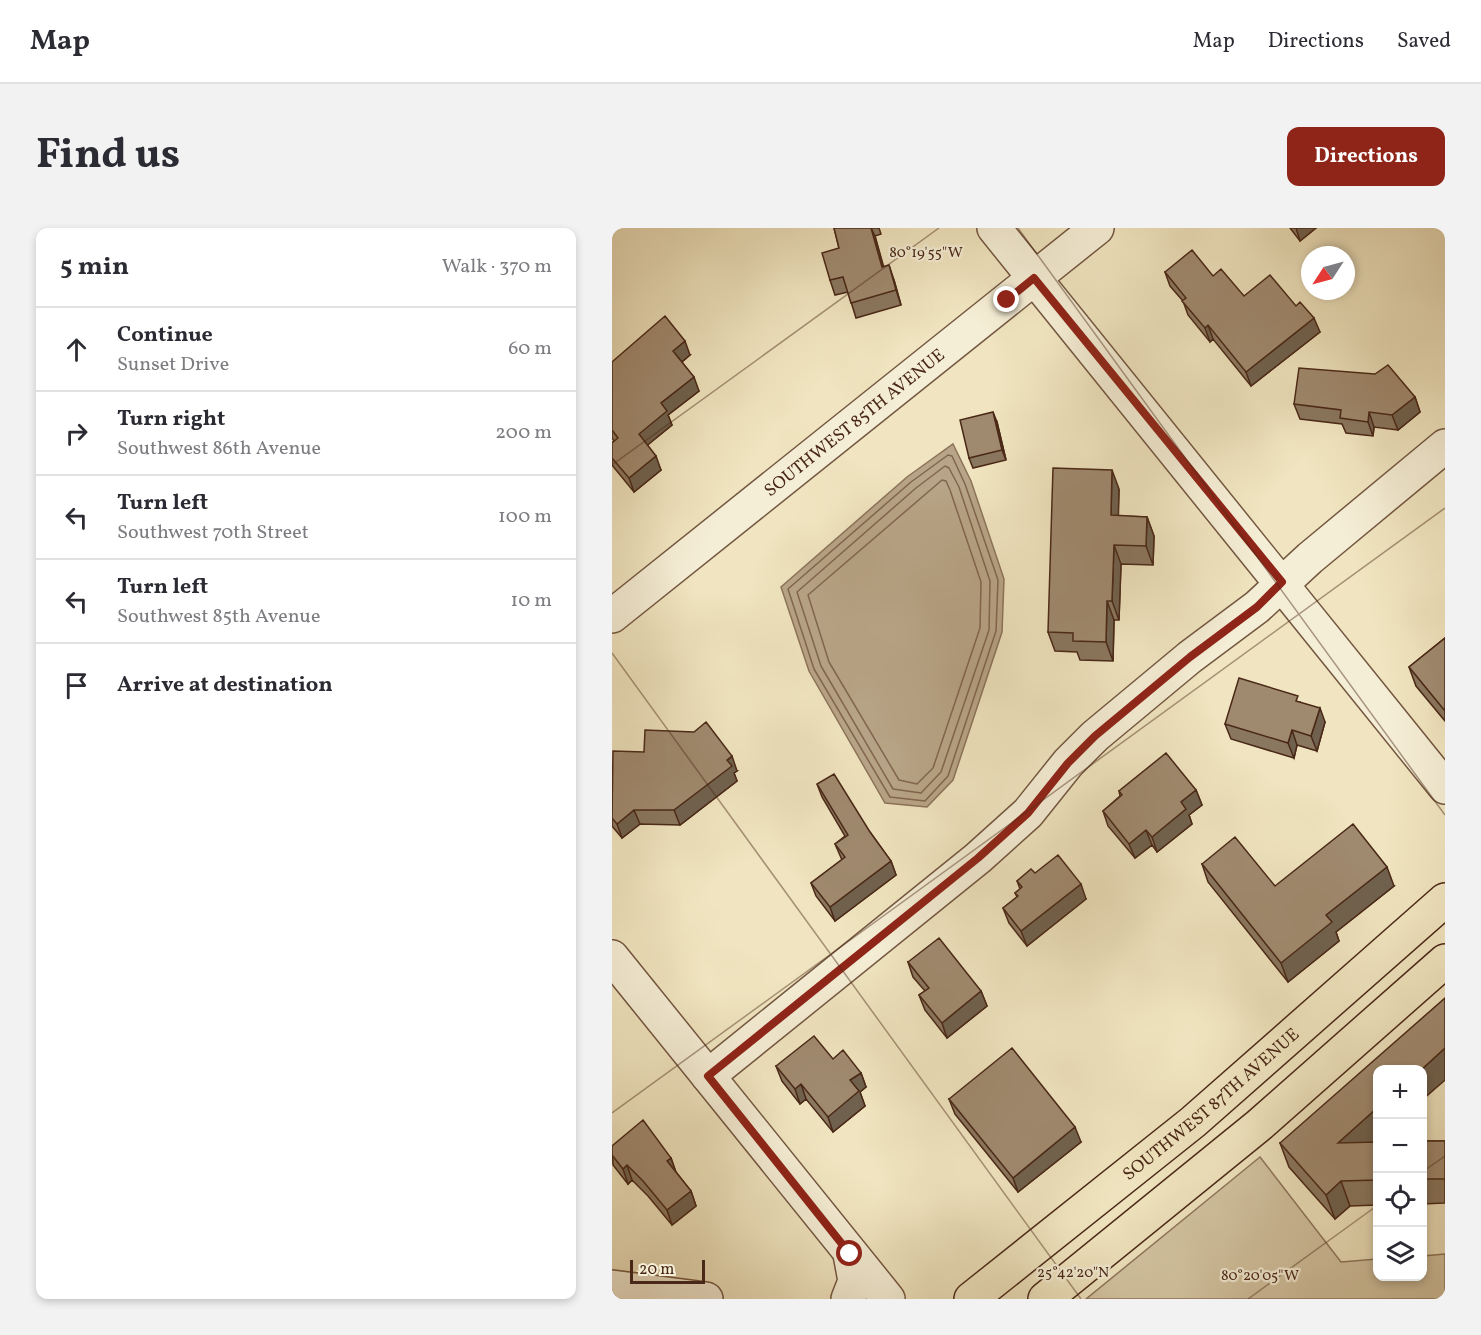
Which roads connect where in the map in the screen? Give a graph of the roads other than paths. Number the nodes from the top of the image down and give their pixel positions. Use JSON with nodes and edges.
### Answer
{"nodes":[{"id":1,"x":994,"y":228,"type":"edge"},
{"id":2,"x":1097,"y":228,"type":"edge"},
{"id":3,"x":1034,"y":278,"type":"junction"},
{"id":4,"x":1445,"y":446,"type":"edge"},
{"id":5,"x":1282,"y":582,"type":"junction"},
{"id":6,"x":612,"y":616,"type":"edge"},
{"id":7,"x":1445,"y":787,"type":"edge"},
{"id":8,"x":1445,"y":900,"type":"edge"},
{"id":9,"x":612,"y":957,"type":"edge"},
{"id":10,"x":1445,"y":961,"type":"edge"},
{"id":11,"x":708,"y":1076,"type":"junction"},
{"id":12,"x":1192,"y":1122,"type":"junction"},
{"id":13,"x":1258,"y":1126,"type":"junction"},
{"id":14,"x":850,"y":1254,"type":"junction"},
{"id":15,"x":612,"y":1287,"type":"edge"},
{"id":16,"x":706,"y":1299,"type":"edge"},
{"id":17,"x":848,"y":1299,"type":"edge"},
{"id":18,"x":888,"y":1299,"type":"edge"},
{"id":19,"x":970,"y":1299,"type":"edge"},
{"id":20,"x":1045,"y":1299,"type":"edge"}],
"edges":[{"from":1,"to":3,"type":"street"},
{"from":2,"to":3,"type":"street","name":"SOUTHWEST 85TH AVENUE"},
{"from":3,"to":5,"type":"street"},
{"from":3,"to":6,"type":"street","name":"SOUTHWEST 85TH AVENUE"},
{"from":4,"to":5,"type":"street"},
{"from":5,"to":7,"type":"street"},
{"from":5,"to":11,"type":"street"},
{"from":8,"to":12,"type":"main road","name":"SOUTHWEST 87TH AVENUE"},
{"from":9,"to":11,"type":"street"},
{"from":10,"to":13,"type":"main road"},
{"from":11,"to":14,"type":"street"},
{"from":12,"to":13,"type":"main road"},
{"from":12,"to":19,"type":"main road","name":"SOUTHWEST 87TH AVENUE"},
{"from":13,"to":20,"type":"main road"},
{"from":14,"to":17,"type":"street"},
{"from":14,"to":18,"type":"street"},
{"from":15,"to":16,"type":"street"}]}
